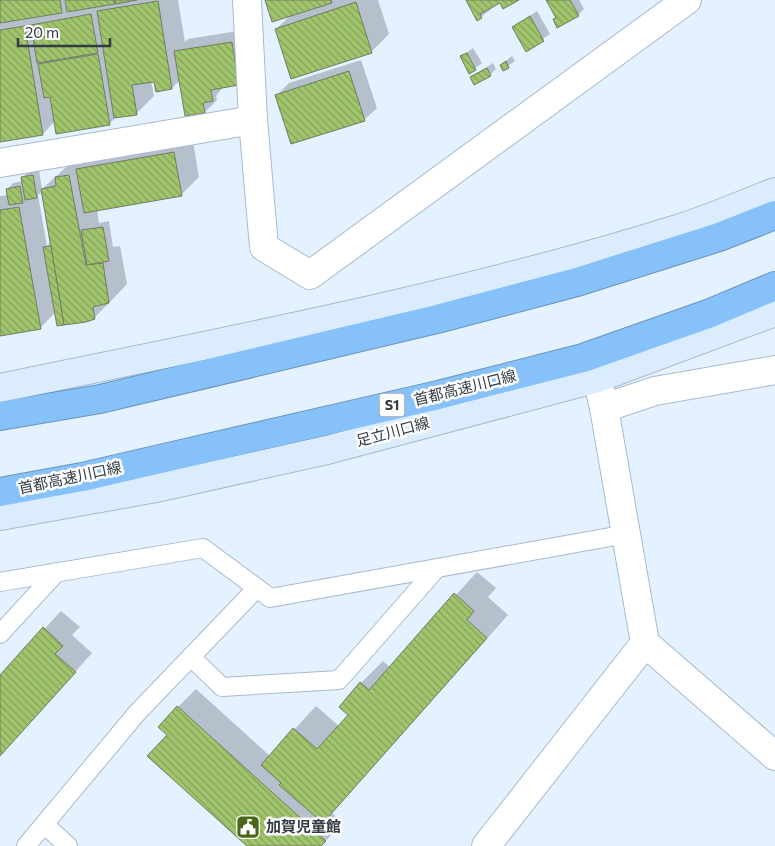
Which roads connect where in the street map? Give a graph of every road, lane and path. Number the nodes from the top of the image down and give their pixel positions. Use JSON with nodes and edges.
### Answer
{"nodes":[{"id":1,"x":247,"y":0,"type":"edge"},
{"id":2,"x":687,"y":0,"type":"edge"},
{"id":3,"x":253,"y":120,"type":"junction"},
{"id":4,"x":0,"y":163,"type":"edge"},
{"id":5,"x":775,"y":192,"type":"edge"},
{"id":6,"x":775,"y":215,"type":"edge"},
{"id":7,"x":775,"y":286,"type":"edge"},
{"id":8,"x":775,"y":312,"type":"edge"},
{"id":9,"x":775,"y":370,"type":"edge"},
{"id":10,"x":598,"y":378,"type":"junction"},
{"id":11,"x":0,"y":388,"type":"edge"},
{"id":12,"x":604,"y":408,"type":"junction"},
{"id":13,"x":0,"y":416,"type":"edge"},
{"id":14,"x":0,"y":492,"type":"edge"},
{"id":15,"x":0,"y":516,"type":"edge"},
{"id":16,"x":627,"y":534,"type":"junction"},
{"id":17,"x":437,"y":568,"type":"junction"},
{"id":18,"x":57,"y":572,"type":"junction"},
{"id":19,"x":0,"y":582,"type":"edge"},
{"id":20,"x":257,"y":588,"type":"junction"},
{"id":21,"x":0,"y":634,"type":"edge"},
{"id":22,"x":645,"y":643,"type":"junction"},
{"id":23,"x":191,"y":657,"type":"junction"},
{"id":24,"x":775,"y":756,"type":"edge"},
{"id":25,"x":45,"y":825,"type":"junction"},
{"id":26,"x":26,"y":846,"type":"edge"},
{"id":27,"x":68,"y":846,"type":"edge"},
{"id":28,"x":486,"y":846,"type":"edge"}],
"edges":[{"from":1,"to":3,"type":"street"},
{"from":2,"to":3,"type":"street"},
{"from":3,"to":4,"type":"street"},
{"from":5,"to":11,"type":"main road"},
{"from":6,"to":13,"type":"highway"},
{"from":7,"to":14,"type":"highway","name":"首都高速川口線","number":"S1"},
{"from":8,"to":10,"type":"main road","name":"足立川口線"},
{"from":9,"to":12,"type":"street"},
{"from":10,"to":12,"type":"street"},
{"from":10,"to":15,"type":"main road","name":"足立川口線"},
{"from":12,"to":16,"type":"street"},
{"from":16,"to":17,"type":"lane"},
{"from":16,"to":22,"type":"street"},
{"from":17,"to":20,"type":"lane"},
{"from":17,"to":23,"type":"lane"},
{"from":18,"to":19,"type":"lane"},
{"from":18,"to":20,"type":"lane"},
{"from":18,"to":21,"type":"lane"},
{"from":20,"to":23,"type":"lane"},
{"from":22,"to":24,"type":"street"},
{"from":22,"to":28,"type":"street"},
{"from":23,"to":25,"type":"lane"},
{"from":25,"to":26,"type":"lane"},
{"from":25,"to":27,"type":"lane"}]}
